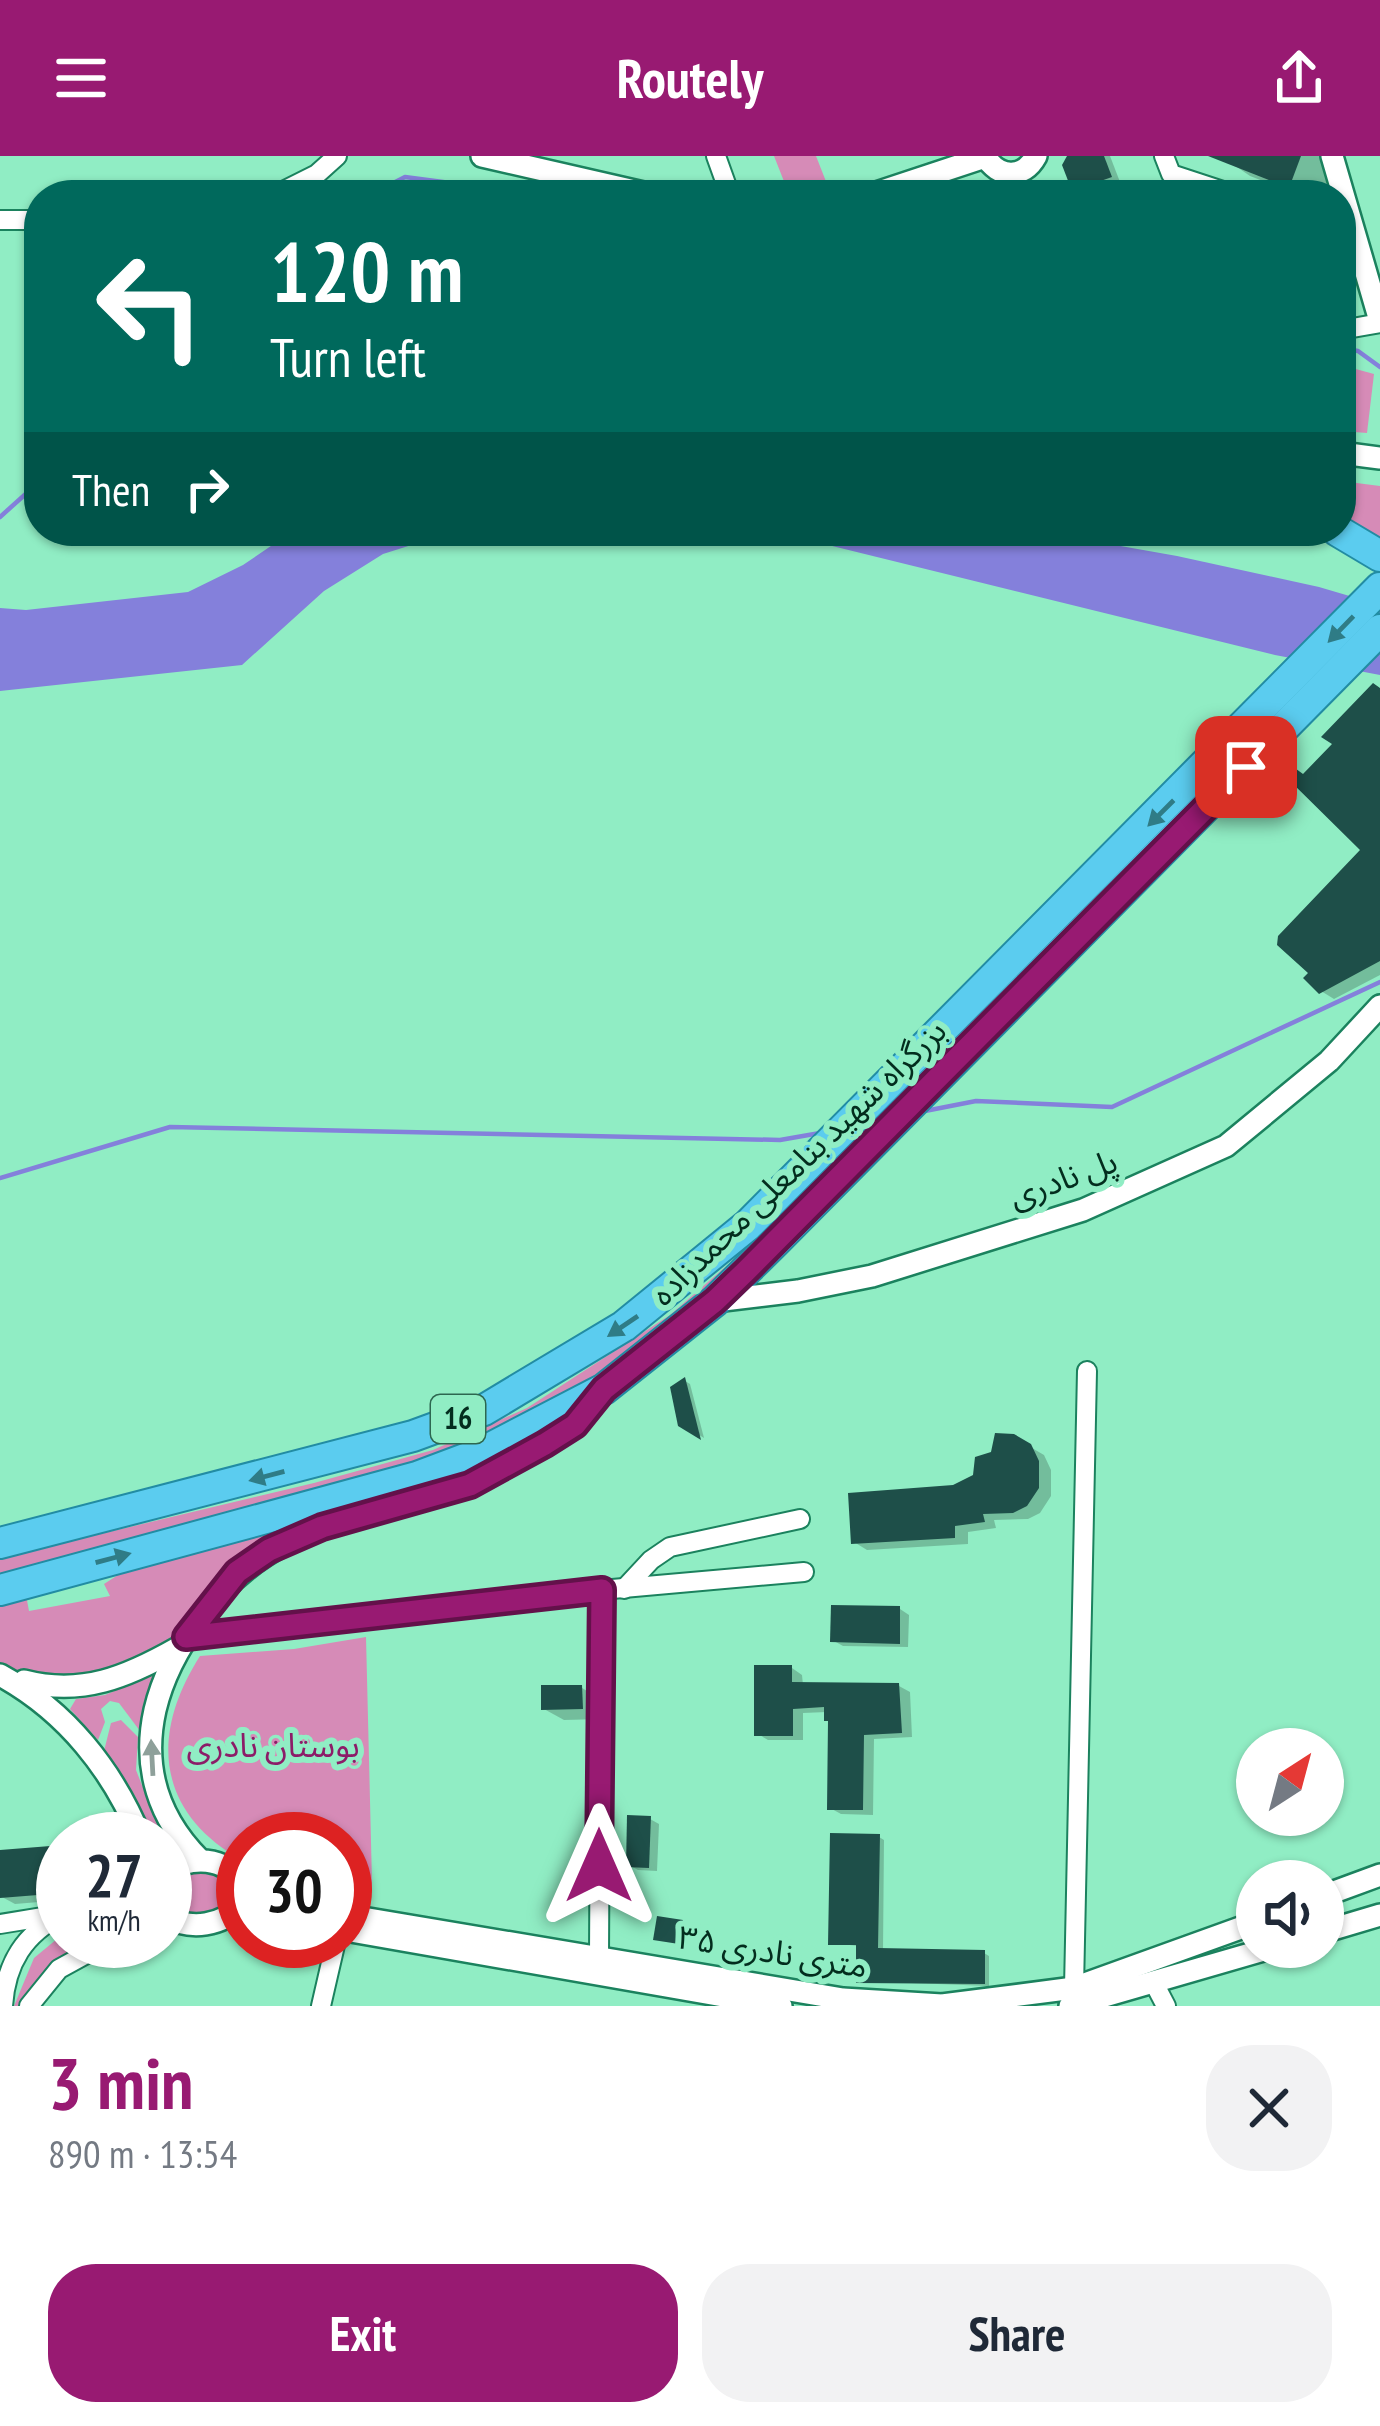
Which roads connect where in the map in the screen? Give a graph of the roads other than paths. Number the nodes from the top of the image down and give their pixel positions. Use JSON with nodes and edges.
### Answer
{"nodes":[{"id":1,"x":337,"y":156,"type":"edge"},
{"id":2,"x":482,"y":156,"type":"edge"},
{"id":3,"x":985,"y":156,"type":"edge"},
{"id":4,"x":1164,"y":156,"type":"edge"},
{"id":5,"x":1029,"y":164,"type":"edge"},
{"id":6,"x":305,"y":180,"type":"edge"},
{"id":7,"x":587,"y":180,"type":"edge"},
{"id":8,"x":914,"y":180,"type":"edge"},
{"id":9,"x":1189,"y":180,"type":"edge"},
{"id":10,"x":1356,"y":254,"type":"edge"},
{"id":11,"x":1380,"y":322,"type":"edge"},
{"id":12,"x":1380,"y":589,"type":"edge"},
{"id":13,"x":1380,"y":630,"type":"edge"},
{"id":14,"x":1380,"y":1006,"type":"edge"},
{"id":15,"x":715,"y":1301,"type":"junction"},
{"id":16,"x":1087,"y":1371,"type":"dead end"},
{"id":17,"x":604,"y":1389,"type":"junction"},
{"id":18,"x":800,"y":1520,"type":"dead end"},
{"id":19,"x":0,"y":1544,"type":"edge"},
{"id":20,"x":804,"y":1572,"type":"dead end"},
{"id":21,"x":623,"y":1589,"type":"junction"},
{"id":22,"x":0,"y":1590,"type":"edge"},
{"id":23,"x":602,"y":1590,"type":"junction"},
{"id":24,"x":182,"y":1642,"type":"junction"},
{"id":25,"x":0,"y":1675,"type":"edge"},
{"id":26,"x":128,"y":1812,"type":"edge"},
{"id":27,"x":192,"y":1861,"type":"edge"},
{"id":28,"x":200,"y":1861,"type":"junction"},
{"id":29,"x":216,"y":1863,"type":"edge"},
{"id":30,"x":1380,"y":1875,"type":"edge"},
{"id":31,"x":1344,"y":1888,"type":"edge"},
{"id":32,"x":1380,"y":1915,"type":"edge"},
{"id":33,"x":36,"y":1918,"type":"edge"},
{"id":34,"x":372,"y":1919,"type":"edge"},
{"id":35,"x":0,"y":1924,"type":"edge"},
{"id":36,"x":1344,"y":1926,"type":"edge"},
{"id":37,"x":1236,"y":1930,"type":"edge"},
{"id":38,"x":36,"y":1932,"type":"edge"},
{"id":39,"x":372,"y":1935,"type":"edge"},
{"id":40,"x":1186,"y":1949,"type":"junction"},
{"id":41,"x":598,"y":1957,"type":"junction"},
{"id":42,"x":1236,"y":1959,"type":"edge"},
{"id":43,"x":62,"y":1968,"type":"edge"},
{"id":44,"x":330,"y":1968,"type":"edge"},
{"id":45,"x":1195,"y":1971,"type":"junction"},
{"id":46,"x":1154,"y":1983,"type":"junction"},
{"id":47,"x":1072,"y":1997,"type":"edge"},
{"id":48,"x":772,"y":2005,"type":"edge"},
{"id":49,"x":3,"y":2006,"type":"edge"},
{"id":50,"x":29,"y":2006,"type":"edge"},
{"id":51,"x":321,"y":2006,"type":"edge"},
{"id":52,"x":1166,"y":2006,"type":"edge"}],
"edges":[{"from":1,"to":6,"type":"street"},
{"from":2,"to":7,"type":"street"},
{"from":3,"to":5,"type":"street"},
{"from":3,"to":8,"type":"street"},
{"from":4,"to":9,"type":"street"},
{"from":10,"to":11,"type":"street"},
{"from":12,"to":19,"type":"highway","name":"بزرگراه شهید بنامعلی محمدزاده","number":"16","one_way":true},
{"from":13,"to":15,"type":"highway","name":"بزرگراه شهید بنامعلی محمدزاده","number":"16"},
{"from":14,"to":15,"type":"street","name":"پل نادری"},
{"from":15,"to":17,"type":"highway","name":"بزرگراه شهید بنامعلی محمدزاده","number":"16"},
{"from":16,"to":47,"type":"street"},
{"from":22,"to":17,"type":"highway","name":"بزرگراه شهید بنامعلی محمدزاده","number":"16","one_way":true},
{"from":17,"to":24,"type":"street"},
{"from":18,"to":21,"type":"street"},
{"from":20,"to":21,"type":"street"},
{"from":21,"to":23,"type":"street"},
{"from":23,"to":24,"type":"street"},
{"from":23,"to":41,"type":"street"},
{"from":24,"to":25,"type":"street"},
{"from":28,"to":24,"type":"street","one_way":true},
{"from":25,"to":26,"type":"street"},
{"from":27,"to":28,"type":"street"},
{"from":28,"to":29,"type":"street"},
{"from":30,"to":31,"type":"street"},
{"from":32,"to":36,"type":"street"},
{"from":33,"to":35,"type":"street"},
{"from":34,"to":41,"type":"street","name":"۳۵ متری نادری"},
{"from":37,"to":40,"type":"street","name":"۳۵ متری نادری"},
{"from":38,"to":49,"type":"street"},
{"from":39,"to":48,"type":"street","name":"۳۵ متری نادری"},
{"from":40,"to":45,"type":"street"},
{"from":40,"to":47,"type":"street","name":"۳۵ متری نادری"},
{"from":41,"to":47,"type":"street","name":"۳۵ متری نادری"},
{"from":42,"to":45,"type":"street","name":"۳۵ متری نادری"},
{"from":43,"to":50,"type":"street"},
{"from":44,"to":51,"type":"street"},
{"from":45,"to":46,"type":"street","name":"۳۵ متری نادری"},
{"from":46,"to":47,"type":"street","name":"۳۵ متری نادری"},
{"from":46,"to":52,"type":"street"}]}
